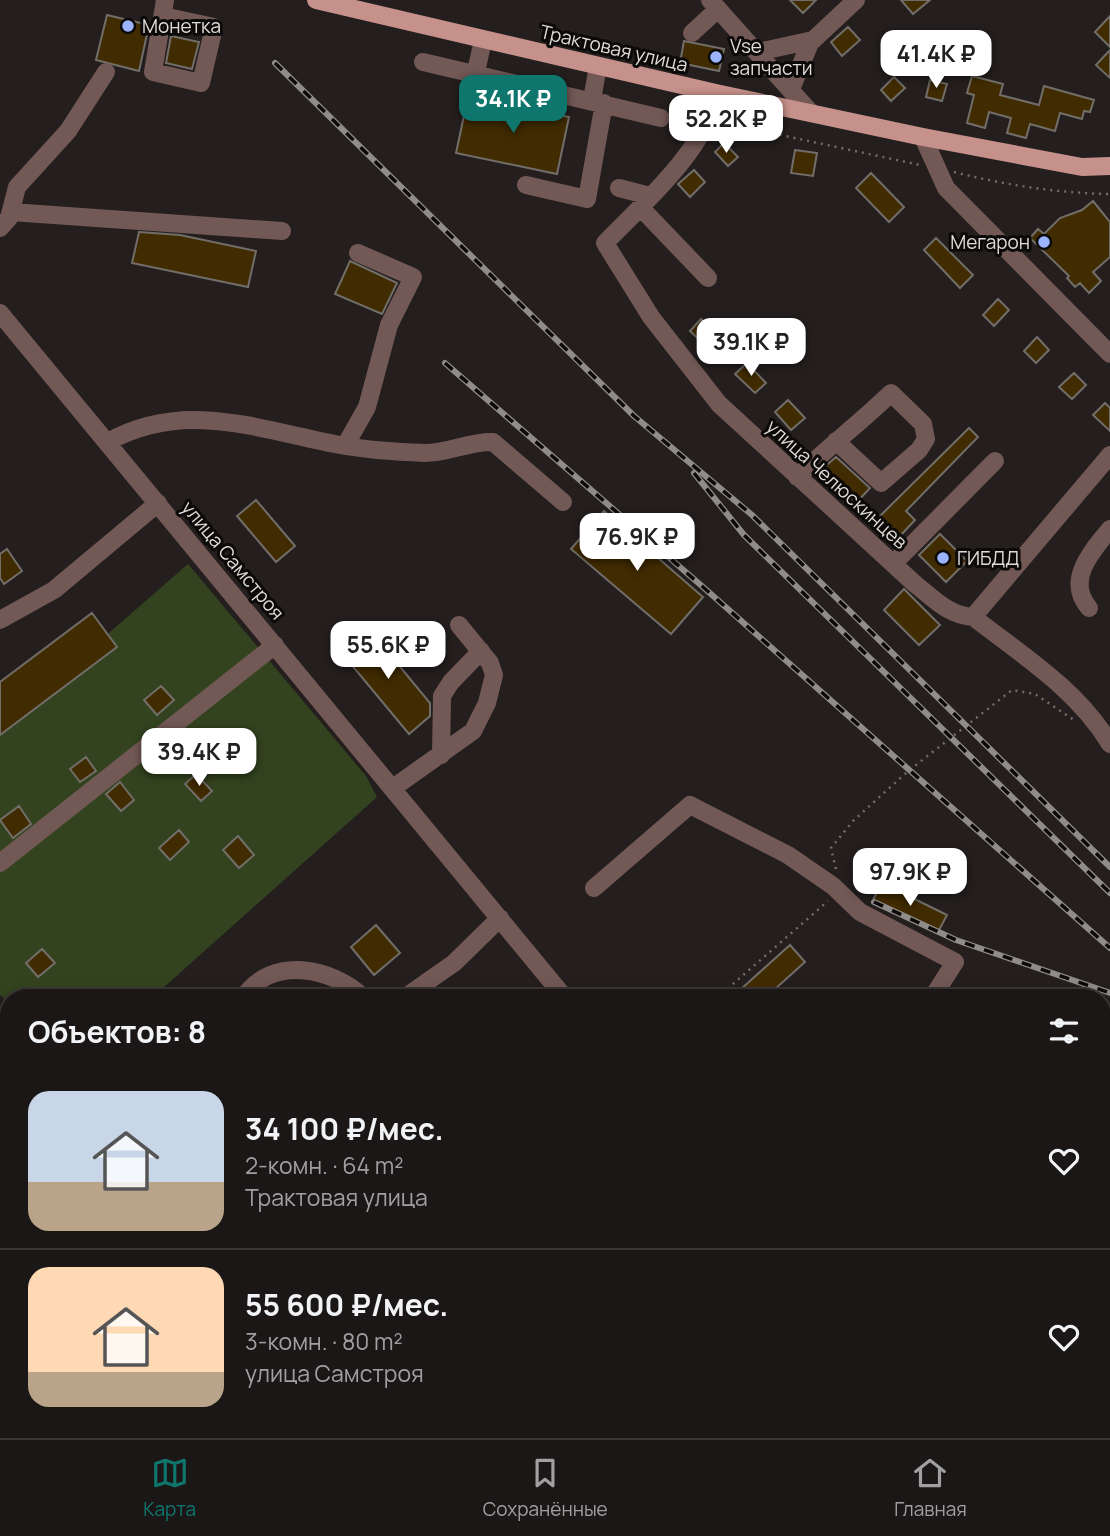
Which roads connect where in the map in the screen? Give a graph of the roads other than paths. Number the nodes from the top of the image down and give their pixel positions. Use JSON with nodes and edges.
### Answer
{"nodes":[{"id":1,"x":316,"y":0,"type":"edge"},
{"id":2,"x":856,"y":0,"type":"edge"},
{"id":3,"x":714,"y":4,"type":"edge"},
{"id":4,"x":692,"y":33,"type":"dead end"},
{"id":5,"x":483,"y":40,"type":"junction"},
{"id":6,"x":813,"y":40,"type":"junction"},
{"id":7,"x":758,"y":52,"type":"junction"},
{"id":8,"x":423,"y":62,"type":"dead end"},
{"id":9,"x":598,"y":66,"type":"junction"},
{"id":10,"x":106,"y":72,"type":"dead end"},
{"id":11,"x":475,"y":72,"type":"junction"},
{"id":12,"x":791,"y":89,"type":"junction"},
{"id":13,"x":720,"y":94,"type":"junction"},
{"id":14,"x":598,"y":102,"type":"junction"},
{"id":15,"x":811,"y":113,"type":"junction"},
{"id":16,"x":666,"y":119,"type":"road end"},
{"id":17,"x":923,"y":137,"type":"junction"},
{"id":18,"x":1110,"y":166,"type":"edge"},
{"id":19,"x":526,"y":185,"type":"dead end"},
{"id":20,"x":619,"y":188,"type":"dead end"},
{"id":21,"x":645,"y":201,"type":"junction"},
{"id":22,"x":10,"y":212,"type":"junction"},
{"id":23,"x":0,"y":228,"type":"edge"},
{"id":24,"x":282,"y":231,"type":"dead end"},
{"id":25,"x":358,"y":253,"type":"dead end"},
{"id":26,"x":708,"y":278,"type":"dead end"},
{"id":27,"x":0,"y":313,"type":"edge"},
{"id":28,"x":1110,"y":354,"type":"edge"},
{"id":29,"x":836,"y":441,"type":"junction"},
{"id":30,"x":108,"y":443,"type":"junction"},
{"id":31,"x":345,"y":446,"type":"junction"},
{"id":32,"x":1110,"y":455,"type":"edge"},
{"id":33,"x":995,"y":461,"type":"dead end"},
{"id":34,"x":797,"y":477,"type":"junction"},
{"id":35,"x":563,"y":502,"type":"dead end"},
{"id":36,"x":158,"y":503,"type":"junction"},
{"id":37,"x":1110,"y":529,"type":"edge"},
{"id":38,"x":893,"y":564,"type":"junction"},
{"id":39,"x":1089,"y":608,"type":"dead end"},
{"id":40,"x":972,"y":617,"type":"junction"},
{"id":41,"x":0,"y":620,"type":"edge"},
{"id":42,"x":459,"y":625,"type":"dead end"},
{"id":43,"x":275,"y":645,"type":"junction"},
{"id":44,"x":481,"y":652,"type":"junction"},
{"id":45,"x":1105,"y":736,"type":"edge"},
{"id":46,"x":441,"y":755,"type":"junction"},
{"id":47,"x":393,"y":788,"type":"junction"},
{"id":48,"x":0,"y":863,"type":"edge"},
{"id":49,"x":594,"y":888,"type":"dead end"},
{"id":50,"x":500,"y":918,"type":"junction"},
{"id":51,"x":248,"y":989,"type":"edge"},
{"id":52,"x":355,"y":989,"type":"edge"},
{"id":53,"x":417,"y":989,"type":"edge"},
{"id":54,"x":558,"y":989,"type":"edge"},
{"id":55,"x":938,"y":989,"type":"edge"}],
"edges":[{"from":1,"to":5,"type":"main road","name":"Трактовая улица"},
{"from":2,"to":6,"type":"street"},
{"from":3,"to":4,"type":"street"},
{"from":3,"to":7,"type":"street"},
{"from":5,"to":9,"type":"main road","name":"Трактовая улица"},
{"from":5,"to":11,"type":"street"},
{"from":6,"to":7,"type":"street"},
{"from":6,"to":12,"type":"street"},
{"from":7,"to":12,"type":"street"},
{"from":8,"to":11,"type":"street"},
{"from":9,"to":13,"type":"main road","name":"Трактовая улица"},
{"from":9,"to":14,"type":"street"},
{"from":10,"to":22,"type":"street"},
{"from":11,"to":14,"type":"street"},
{"from":12,"to":15,"type":"street"},
{"from":13,"to":15,"type":"main road","name":"Трактовая улица"},
{"from":13,"to":21,"type":"street"},
{"from":14,"to":16,"type":"street"},
{"from":14,"to":19,"type":"street"},
{"from":15,"to":17,"type":"main road","name":"Трактовая улица"},
{"from":17,"to":18,"type":"main road","name":"Трактовая улица"},
{"from":17,"to":28,"type":"street"},
{"from":20,"to":21,"type":"street"},
{"from":21,"to":26,"type":"street"},
{"from":21,"to":34,"type":"street","name":"улица Челюскинцев"},
{"from":22,"to":23,"type":"street"},
{"from":22,"to":24,"type":"street"},
{"from":25,"to":31,"type":"street"},
{"from":27,"to":30,"type":"street","name":"улица Самстроя"},
{"from":29,"to":29,"type":"street"},
{"from":29,"to":34,"type":"street"},
{"from":30,"to":31,"type":"street"},
{"from":30,"to":36,"type":"street","name":"улица Самстроя"},
{"from":31,"to":35,"type":"street"},
{"from":32,"to":40,"type":"street"},
{"from":33,"to":38,"type":"street"},
{"from":34,"to":38,"type":"street","name":"улица Челюскинцев"},
{"from":36,"to":41,"type":"street"},
{"from":36,"to":43,"type":"street","name":"улица Самстроя"},
{"from":37,"to":39,"type":"street"},
{"from":38,"to":40,"type":"street","name":"улица Челюскинцев"},
{"from":40,"to":45,"type":"street","name":"улица Челюскинцев"},
{"from":42,"to":44,"type":"street"},
{"from":43,"to":47,"type":"street","name":"улица Самстроя"},
{"from":43,"to":48,"type":"street"},
{"from":44,"to":46,"type":"street"},
{"from":44,"to":46,"type":"street"},
{"from":46,"to":47,"type":"street"},
{"from":47,"to":50,"type":"street","name":"улица Самстроя"},
{"from":49,"to":55,"type":"street"},
{"from":50,"to":53,"type":"street"},
{"from":50,"to":54,"type":"street","name":"улица Самстроя"},
{"from":51,"to":52,"type":"street"}]}
